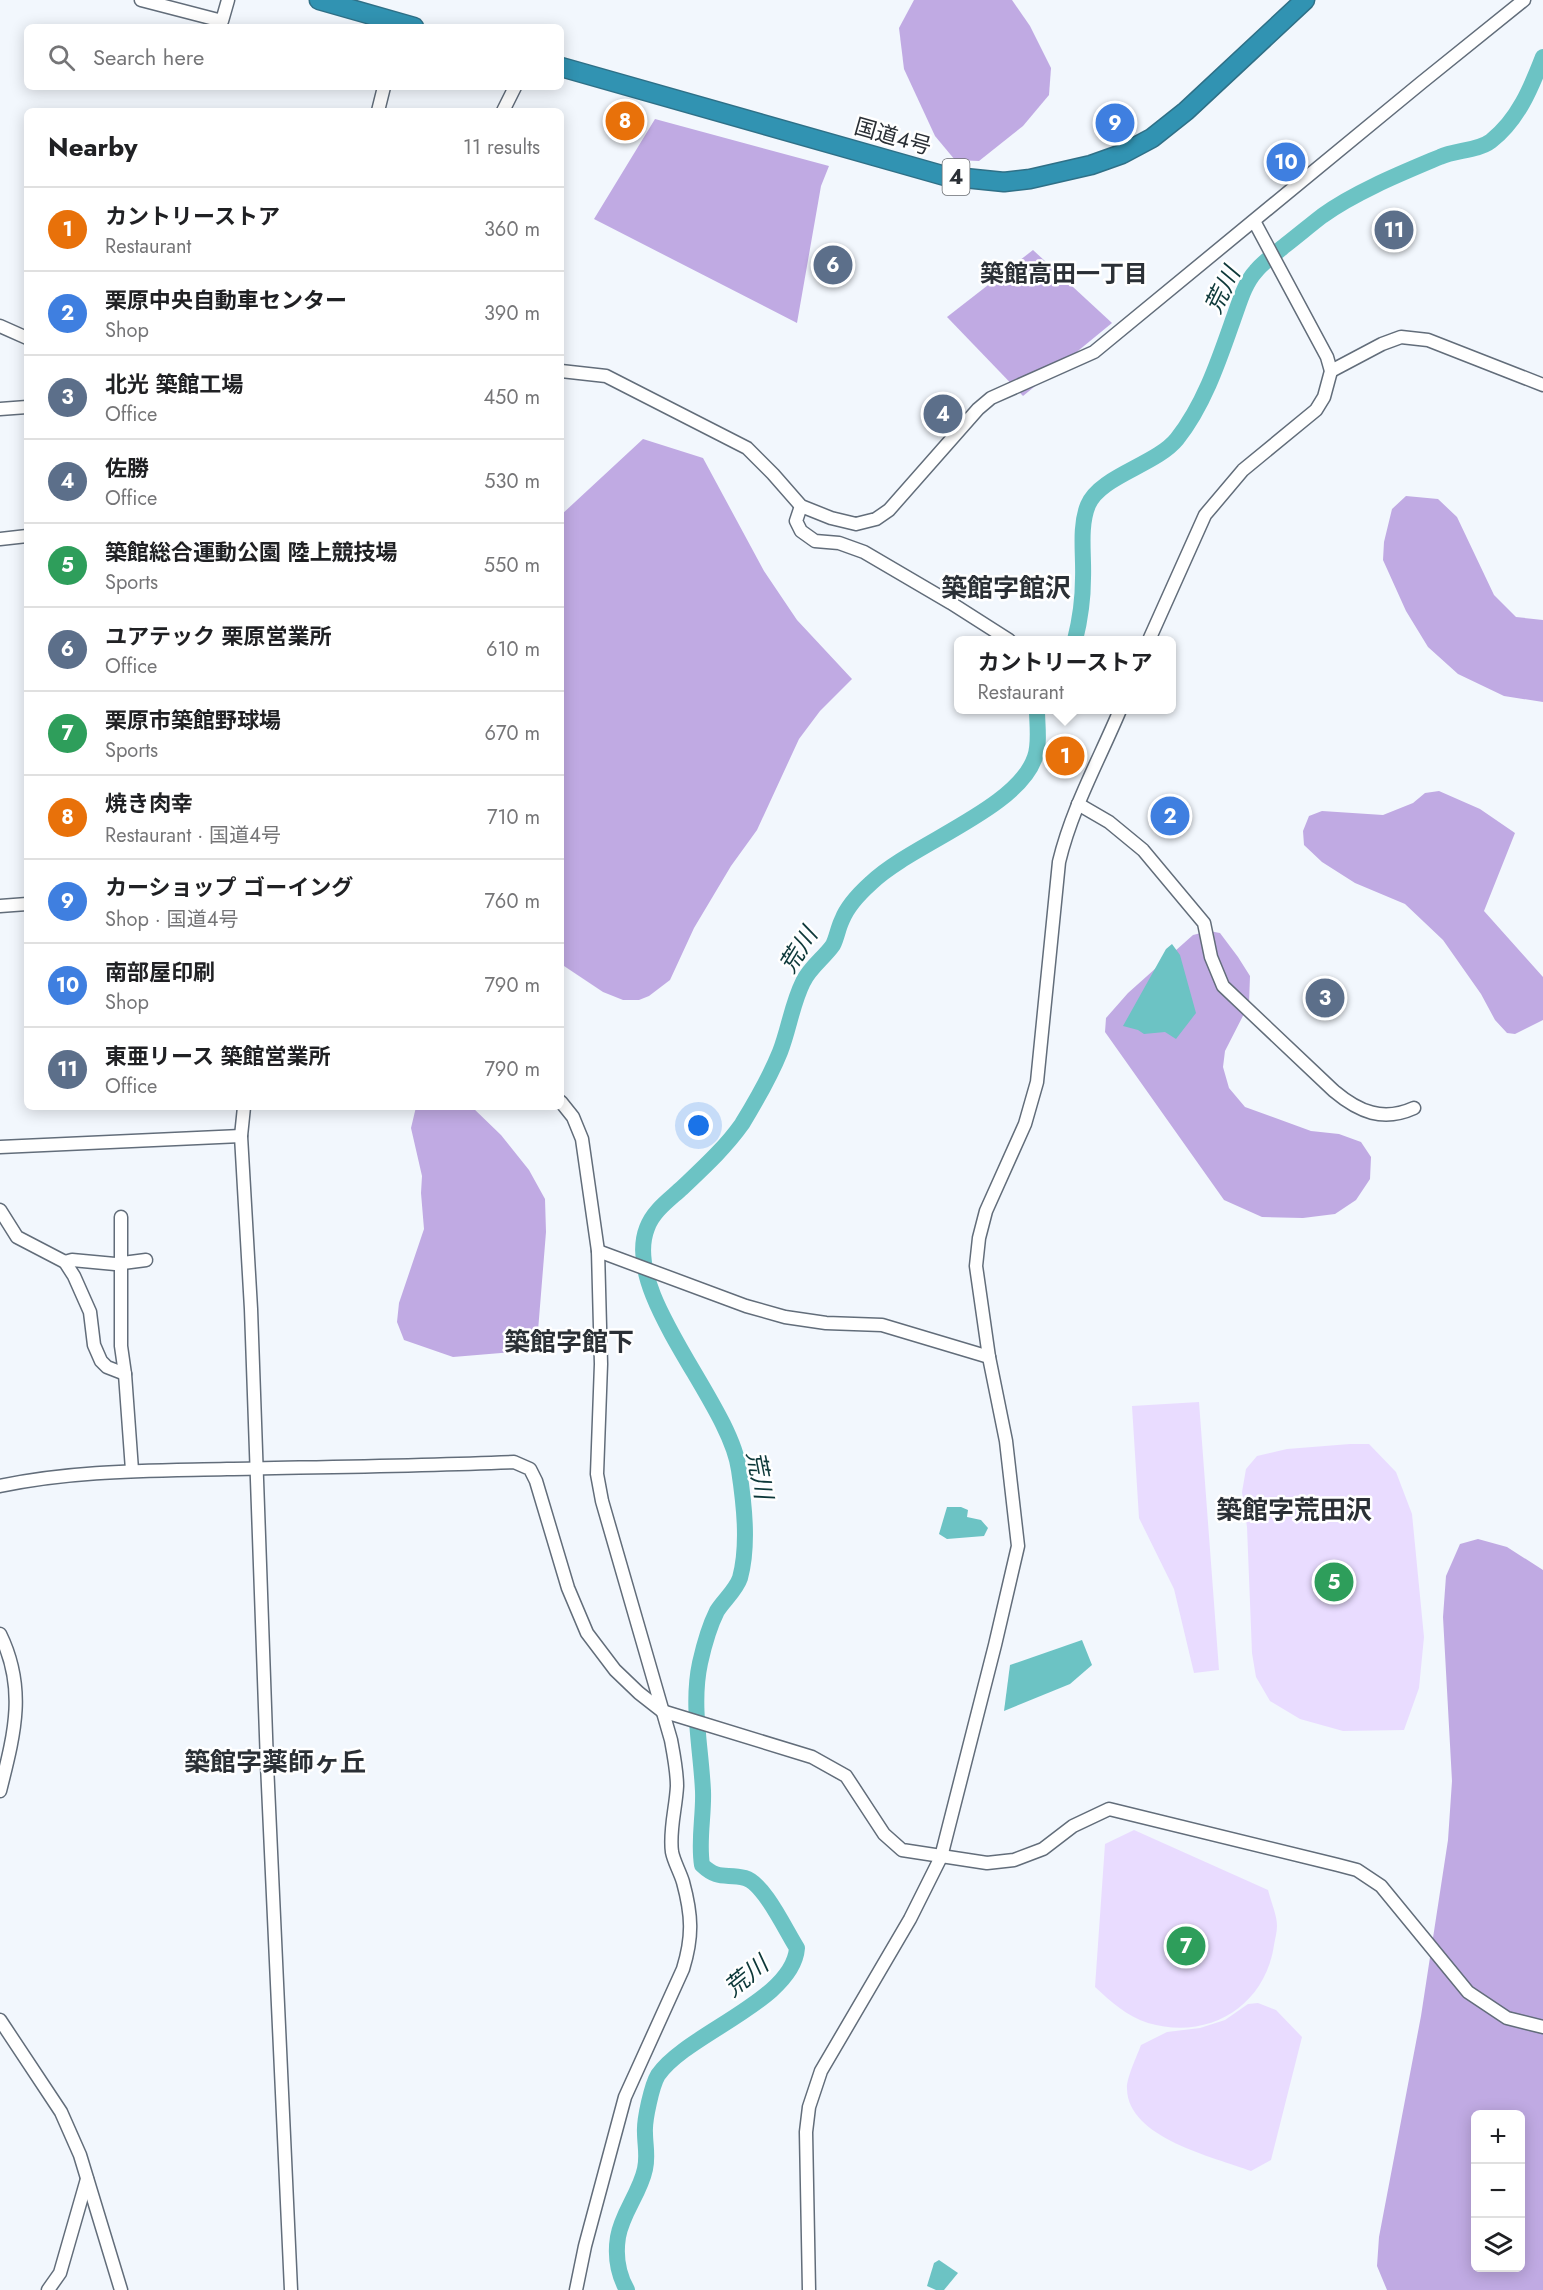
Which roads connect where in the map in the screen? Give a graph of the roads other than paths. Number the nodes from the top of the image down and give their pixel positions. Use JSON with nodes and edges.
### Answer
{"nodes":[{"id":1,"x":141,"y":0,"type":"edge"},
{"id":2,"x":228,"y":0,"type":"edge"},
{"id":3,"x":319,"y":0,"type":"edge"},
{"id":4,"x":1305,"y":0,"type":"edge"},
{"id":5,"x":1524,"y":0,"type":"edge"},
{"id":6,"x":346,"y":4,"type":"edge"},
{"id":7,"x":399,"y":24,"type":"edge"},
{"id":8,"x":564,"y":68,"type":"edge"},
{"id":9,"x":383,"y":90,"type":"edge"},
{"id":10,"x":514,"y":90,"type":"edge"},
{"id":11,"x":379,"y":108,"type":"edge"},
{"id":12,"x":504,"y":108,"type":"edge"},
{"id":13,"x":1254,"y":221,"type":"junction"},
{"id":14,"x":0,"y":326,"type":"edge"},
{"id":15,"x":24,"y":337,"type":"edge"},
{"id":16,"x":564,"y":371,"type":"edge"},
{"id":17,"x":1331,"y":371,"type":"junction"},
{"id":18,"x":1543,"y":385,"type":"edge"},
{"id":19,"x":24,"y":407,"type":"edge"},
{"id":20,"x":0,"y":409,"type":"edge"},
{"id":21,"x":801,"y":506,"type":"junction"},
{"id":22,"x":24,"y":536,"type":"edge"},
{"id":23,"x":0,"y":540,"type":"edge"},
{"id":24,"x":1003,"y":636,"type":"edge"},
{"id":25,"x":1151,"y":636,"type":"edge"},
{"id":26,"x":1115,"y":714,"type":"edge"},
{"id":27,"x":1078,"y":804,"type":"junction"},
{"id":28,"x":24,"y":904,"type":"edge"},
{"id":29,"x":0,"y":906,"type":"edge"},
{"id":30,"x":564,"y":1106,"type":"edge"},
{"id":31,"x":1414,"y":1108,"type":"dead end"},
{"id":32,"x":244,"y":1110,"type":"edge"},
{"id":33,"x":241,"y":1136,"type":"junction"},
{"id":34,"x":0,"y":1147,"type":"edge"},
{"id":35,"x":0,"y":1210,"type":"edge"},
{"id":36,"x":120,"y":1217,"type":"dead end"},
{"id":37,"x":598,"y":1251,"type":"junction"},
{"id":38,"x":146,"y":1260,"type":"dead end"},
{"id":39,"x":65,"y":1262,"type":"junction"},
{"id":40,"x":121,"y":1263,"type":"junction"},
{"id":41,"x":989,"y":1357,"type":"junction"},
{"id":42,"x":125,"y":1374,"type":"junction"},
{"id":43,"x":257,"y":1467,"type":"junction"},
{"id":44,"x":132,"y":1470,"type":"junction"},
{"id":45,"x":0,"y":1486,"type":"edge"},
{"id":46,"x":0,"y":1634,"type":"edge"},
{"id":47,"x":662,"y":1711,"type":"junction"},
{"id":48,"x":0,"y":1791,"type":"edge"},
{"id":49,"x":941,"y":1857,"type":"junction"},
{"id":50,"x":0,"y":2020,"type":"edge"},
{"id":51,"x":1543,"y":2027,"type":"edge"},
{"id":52,"x":87,"y":2178,"type":"junction"},
{"id":53,"x":48,"y":2290,"type":"edge"},
{"id":54,"x":121,"y":2290,"type":"edge"},
{"id":55,"x":291,"y":2290,"type":"edge"},
{"id":56,"x":576,"y":2290,"type":"edge"},
{"id":57,"x":809,"y":2290,"type":"edge"}],
"edges":[{"from":1,"to":2,"type":"street"},
{"from":3,"to":6,"type":"highway"},
{"from":4,"to":8,"type":"highway","name":"国道4号","number":"4"},
{"from":5,"to":13,"type":"street"},
{"from":6,"to":7,"type":"highway"},
{"from":9,"to":11,"type":"street"},
{"from":10,"to":12,"type":"street"},
{"from":13,"to":17,"type":"street"},
{"from":13,"to":21,"type":"street"},
{"from":14,"to":15,"type":"street"},
{"from":16,"to":21,"type":"street"},
{"from":17,"to":18,"type":"street"},
{"from":17,"to":25,"type":"street"},
{"from":19,"to":20,"type":"street"},
{"from":21,"to":24,"type":"street"},
{"from":22,"to":23,"type":"street"},
{"from":26,"to":27,"type":"street"},
{"from":27,"to":31,"type":"street"},
{"from":27,"to":41,"type":"street"},
{"from":28,"to":29,"type":"street"},
{"from":30,"to":37,"type":"street"},
{"from":32,"to":33,"type":"street"},
{"from":33,"to":34,"type":"street"},
{"from":33,"to":43,"type":"street"},
{"from":35,"to":39,"type":"street"},
{"from":36,"to":40,"type":"street"},
{"from":37,"to":41,"type":"street"},
{"from":37,"to":47,"type":"street"},
{"from":38,"to":40,"type":"street"},
{"from":39,"to":40,"type":"street"},
{"from":39,"to":42,"type":"street"},
{"from":40,"to":42,"type":"street"},
{"from":41,"to":49,"type":"street"},
{"from":42,"to":44,"type":"street"},
{"from":43,"to":44,"type":"street"},
{"from":43,"to":47,"type":"street"},
{"from":43,"to":55,"type":"street"},
{"from":44,"to":45,"type":"street"},
{"from":46,"to":48,"type":"street"},
{"from":47,"to":49,"type":"street"},
{"from":47,"to":56,"type":"street"},
{"from":49,"to":51,"type":"street"},
{"from":49,"to":57,"type":"street"},
{"from":50,"to":52,"type":"street"},
{"from":52,"to":53,"type":"street"},
{"from":52,"to":54,"type":"street"}]}
